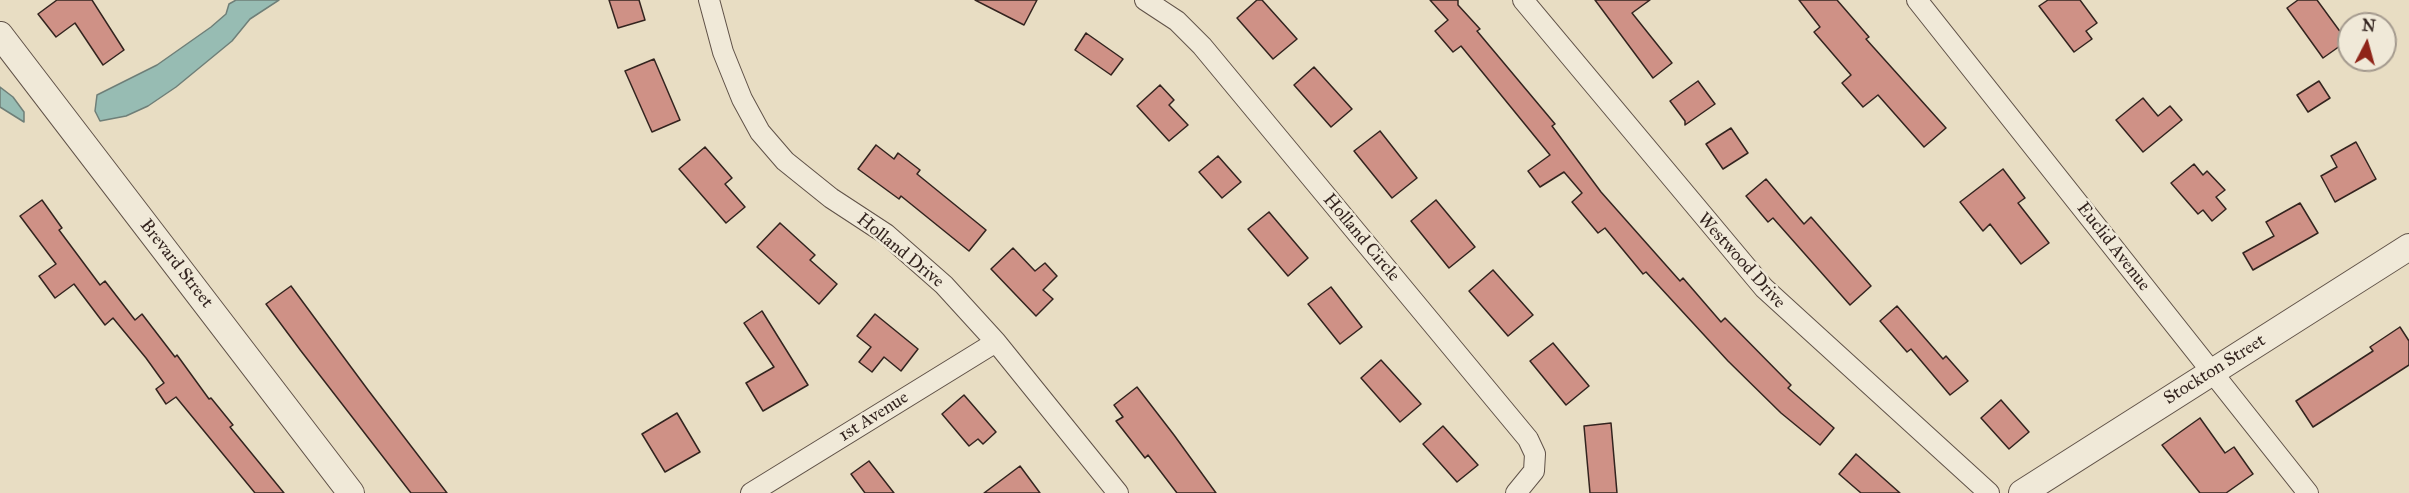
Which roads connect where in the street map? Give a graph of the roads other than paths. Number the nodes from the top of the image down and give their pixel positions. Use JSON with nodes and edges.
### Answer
{"nodes":[{"id":1,"x":709,"y":0,"type":"edge"},
{"id":2,"x":1145,"y":0,"type":"edge"},
{"id":3,"x":1523,"y":0,"type":"edge"},
{"id":4,"x":1917,"y":0,"type":"edge"},
{"id":5,"x":0,"y":36,"type":"edge"},
{"id":6,"x":2409,"y":247,"type":"edge"},
{"id":7,"x":996,"y":342,"type":"junction"},
{"id":8,"x":2212,"y":372,"type":"junction"},
{"id":9,"x":763,"y":490,"type":"edge"},
{"id":10,"x":351,"y":493,"type":"edge"},
{"id":11,"x":1118,"y":493,"type":"edge"},
{"id":12,"x":1516,"y":493,"type":"edge"},
{"id":13,"x":1989,"y":493,"type":"edge"},
{"id":14,"x":2022,"y":493,"type":"edge"},
{"id":15,"x":2308,"y":493,"type":"edge"}],
"edges":[{"from":1,"to":7,"type":"street","name":"Holland Drive"},
{"from":2,"to":12,"type":"street","name":"Holland Circle"},
{"from":3,"to":13,"type":"street","name":"Westwood Drive"},
{"from":4,"to":8,"type":"street","name":"Euclid Avenue"},
{"from":5,"to":10,"type":"street","name":"Brevard Street"},
{"from":6,"to":8,"type":"street","name":"Stockton Street"},
{"from":7,"to":9,"type":"street","name":"1st Avenue"},
{"from":7,"to":11,"type":"street","name":"Holland Drive"},
{"from":8,"to":14,"type":"street","name":"Stockton Street"},
{"from":8,"to":15,"type":"street","name":"Euclid Avenue"}]}
